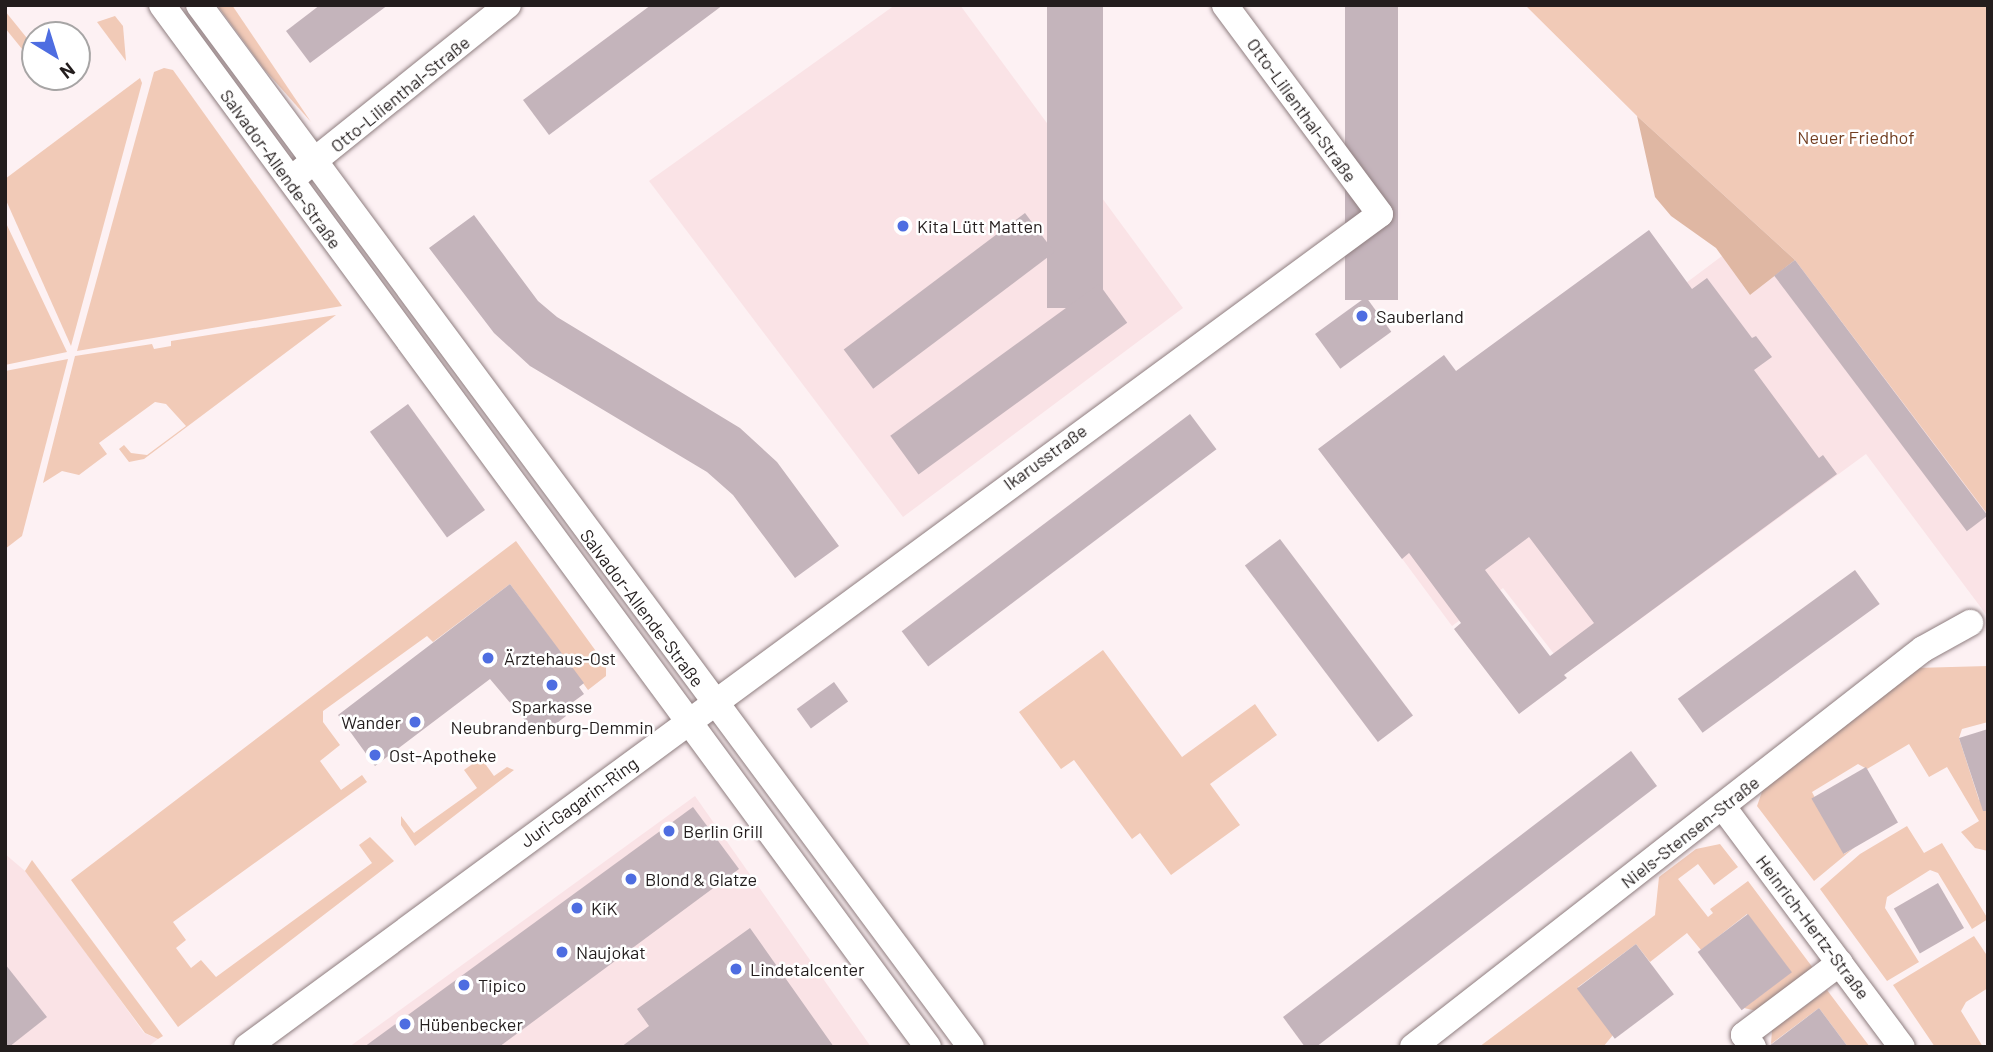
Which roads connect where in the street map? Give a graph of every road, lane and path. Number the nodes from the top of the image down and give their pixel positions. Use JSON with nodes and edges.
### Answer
{"nodes":[{"id":1,"x":162,"y":5,"type":"edge"},
{"id":2,"x":198,"y":5,"type":"edge"},
{"id":3,"x":508,"y":5,"type":"edge"},
{"id":4,"x":1225,"y":5,"type":"edge"},
{"id":5,"x":312,"y":163,"type":"junction"},
{"id":6,"x":289,"y":180,"type":"junction"},
{"id":7,"x":1380,"y":214,"type":"joint"},
{"id":8,"x":1970,"y":622,"type":"dead end"},
{"id":9,"x":714,"y":704,"type":"junction"},
{"id":10,"x":688,"y":723,"type":"junction"},
{"id":11,"x":1723,"y":807,"type":"junction"},
{"id":12,"x":1840,"y":963,"type":"junction"},
{"id":13,"x":247,"y":1047,"type":"edge"},
{"id":14,"x":928,"y":1047,"type":"edge"},
{"id":15,"x":971,"y":1047,"type":"edge"},
{"id":16,"x":1413,"y":1047,"type":"edge"},
{"id":17,"x":1753,"y":1047,"type":"edge"},
{"id":18,"x":1902,"y":1047,"type":"edge"}],
"edges":[{"from":1,"to":6,"type":"street","name":"Salvador-Allende-Straße"},
{"from":2,"to":5,"type":"street","name":"Salvador-Allende-Straße"},
{"from":3,"to":5,"type":"street","name":"Otto-Lilienthal-Straße"},
{"from":4,"to":7,"type":"street","name":"Otto-Lilienthal-Straße"},
{"from":5,"to":6,"type":"street","name":"Otto-Lilienthal-Straße"},
{"from":5,"to":9,"type":"street","name":"Salvador-Allende-Straße"},
{"from":6,"to":10,"type":"street","name":"Salvador-Allende-Straße"},
{"from":7,"to":9,"type":"street","name":"Ikarusstraße"},
{"from":8,"to":11,"type":"street","name":"Niels-Stensen-Straße"},
{"from":9,"to":10,"type":"street","name":"Salvador-Allende-Straße"},
{"from":9,"to":15,"type":"street"},
{"from":10,"to":13,"type":"street","name":"Juri-Gagarin-Ring"},
{"from":10,"to":14,"type":"street"},
{"from":11,"to":12,"type":"street","name":"Heinrich-Hertz-Straße"},
{"from":11,"to":16,"type":"street","name":"Niels-Stensen-Straße"},
{"from":12,"to":17,"type":"street"},
{"from":12,"to":18,"type":"street","name":"Heinrich-Hertz-Straße"}]}
